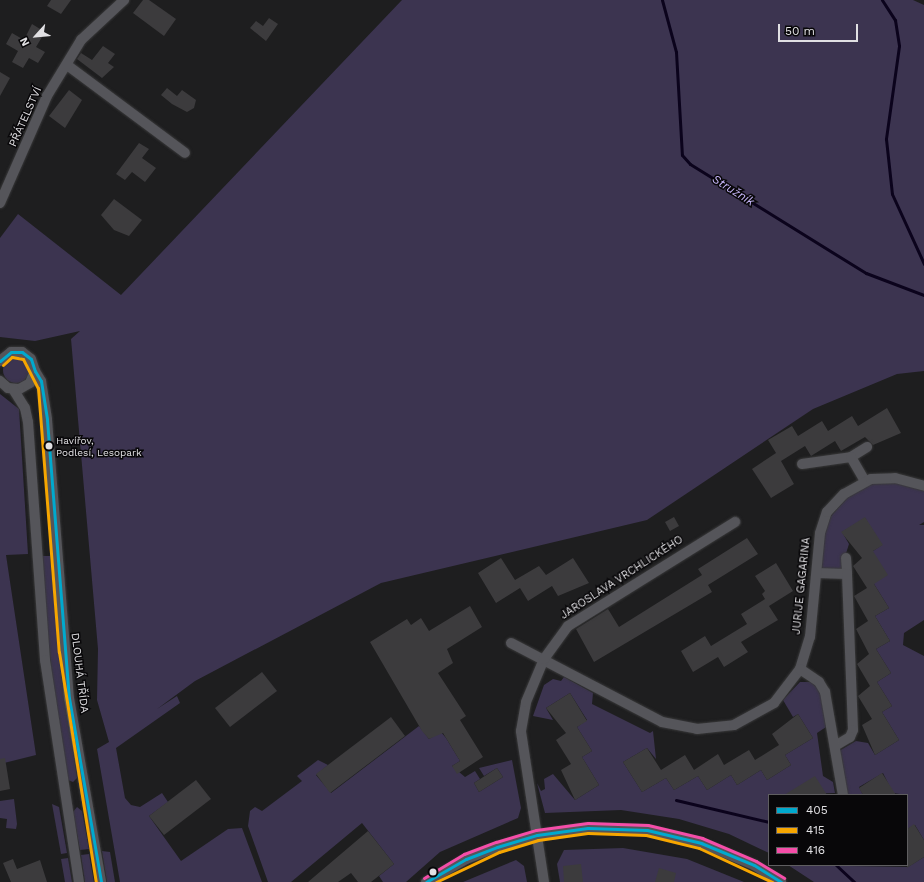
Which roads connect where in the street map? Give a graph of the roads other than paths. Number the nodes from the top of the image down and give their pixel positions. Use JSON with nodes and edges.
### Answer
{"nodes":[{"id":1,"x":124,"y":0,"type":"edge"},
{"id":2,"x":67,"y":65,"type":"junction"},
{"id":3,"x":186,"y":153,"type":"dead end"},
{"id":4,"x":0,"y":203,"type":"edge"},
{"id":5,"x":4,"y":352,"type":"edge"},
{"id":6,"x":0,"y":361,"type":"edge"},
{"id":7,"x":35,"y":371,"type":"junction"},
{"id":8,"x":4,"y":385,"type":"edge"},
{"id":9,"x":867,"y":447,"type":"dead end"},
{"id":10,"x":851,"y":457,"type":"junction"},
{"id":11,"x":802,"y":464,"type":"dead end"},
{"id":12,"x":865,"y":481,"type":"junction"},
{"id":13,"x":924,"y":486,"type":"edge"},
{"id":14,"x":735,"y":522,"type":"dead end"},
{"id":15,"x":846,"y":558,"type":"dead end"},
{"id":16,"x":817,"y":573,"type":"junction"},
{"id":17,"x":847,"y":574,"type":"junction"},
{"id":18,"x":511,"y":643,"type":"dead end"},
{"id":19,"x":544,"y":659,"type":"junction"},
{"id":20,"x":800,"y":669,"type":"junction"},
{"id":21,"x":835,"y":746,"type":"junction"},
{"id":22,"x":843,"y":794,"type":"edge"},
{"id":23,"x":537,"y":835,"type":"junction"},
{"id":24,"x":79,"y":882,"type":"edge"},
{"id":25,"x":101,"y":882,"type":"edge"},
{"id":26,"x":426,"y":882,"type":"edge"},
{"id":27,"x":544,"y":882,"type":"edge"},
{"id":28,"x":781,"y":882,"type":"edge"}],
"edges":[{"from":1,"to":2,"type":"street","name":"PŘÁTELSTVÍ"},
{"from":2,"to":3,"type":"street"},
{"from":2,"to":4,"type":"street","name":"PŘÁTELSTVÍ"},
{"from":5,"to":6,"type":"street"},
{"from":5,"to":7,"type":"street"},
{"from":7,"to":8,"type":"street"},
{"from":7,"to":25,"type":"street","name":"DLOUHÁ TŘÍDA"},
{"from":8,"to":24,"type":"street"},
{"from":9,"to":10,"type":"street"},
{"from":10,"to":11,"type":"street"},
{"from":10,"to":12,"type":"street"},
{"from":12,"to":13,"type":"street","name":"JURIJE GAGARINA"},
{"from":12,"to":16,"type":"street","name":"JURIJE GAGARINA"},
{"from":14,"to":19,"type":"street","name":"JAROSLAVA VRCHLICKÉHO"},
{"from":15,"to":17,"type":"street"},
{"from":16,"to":17,"type":"street"},
{"from":16,"to":20,"type":"street","name":"JURIJE GAGARINA"},
{"from":17,"to":21,"type":"street"},
{"from":18,"to":19,"type":"street","name":"JURIJE GAGARINA"},
{"from":19,"to":20,"type":"street","name":"JURIJE GAGARINA"},
{"from":19,"to":23,"type":"street","name":"JAROSLAVA VRCHLICKÉHO"},
{"from":20,"to":21,"type":"street"},
{"from":21,"to":22,"type":"street"},
{"from":23,"to":26,"type":"street"},
{"from":23,"to":27,"type":"street","name":"JAROSLAVA VRCHLICKÉHO"},
{"from":23,"to":28,"type":"street"}]}
